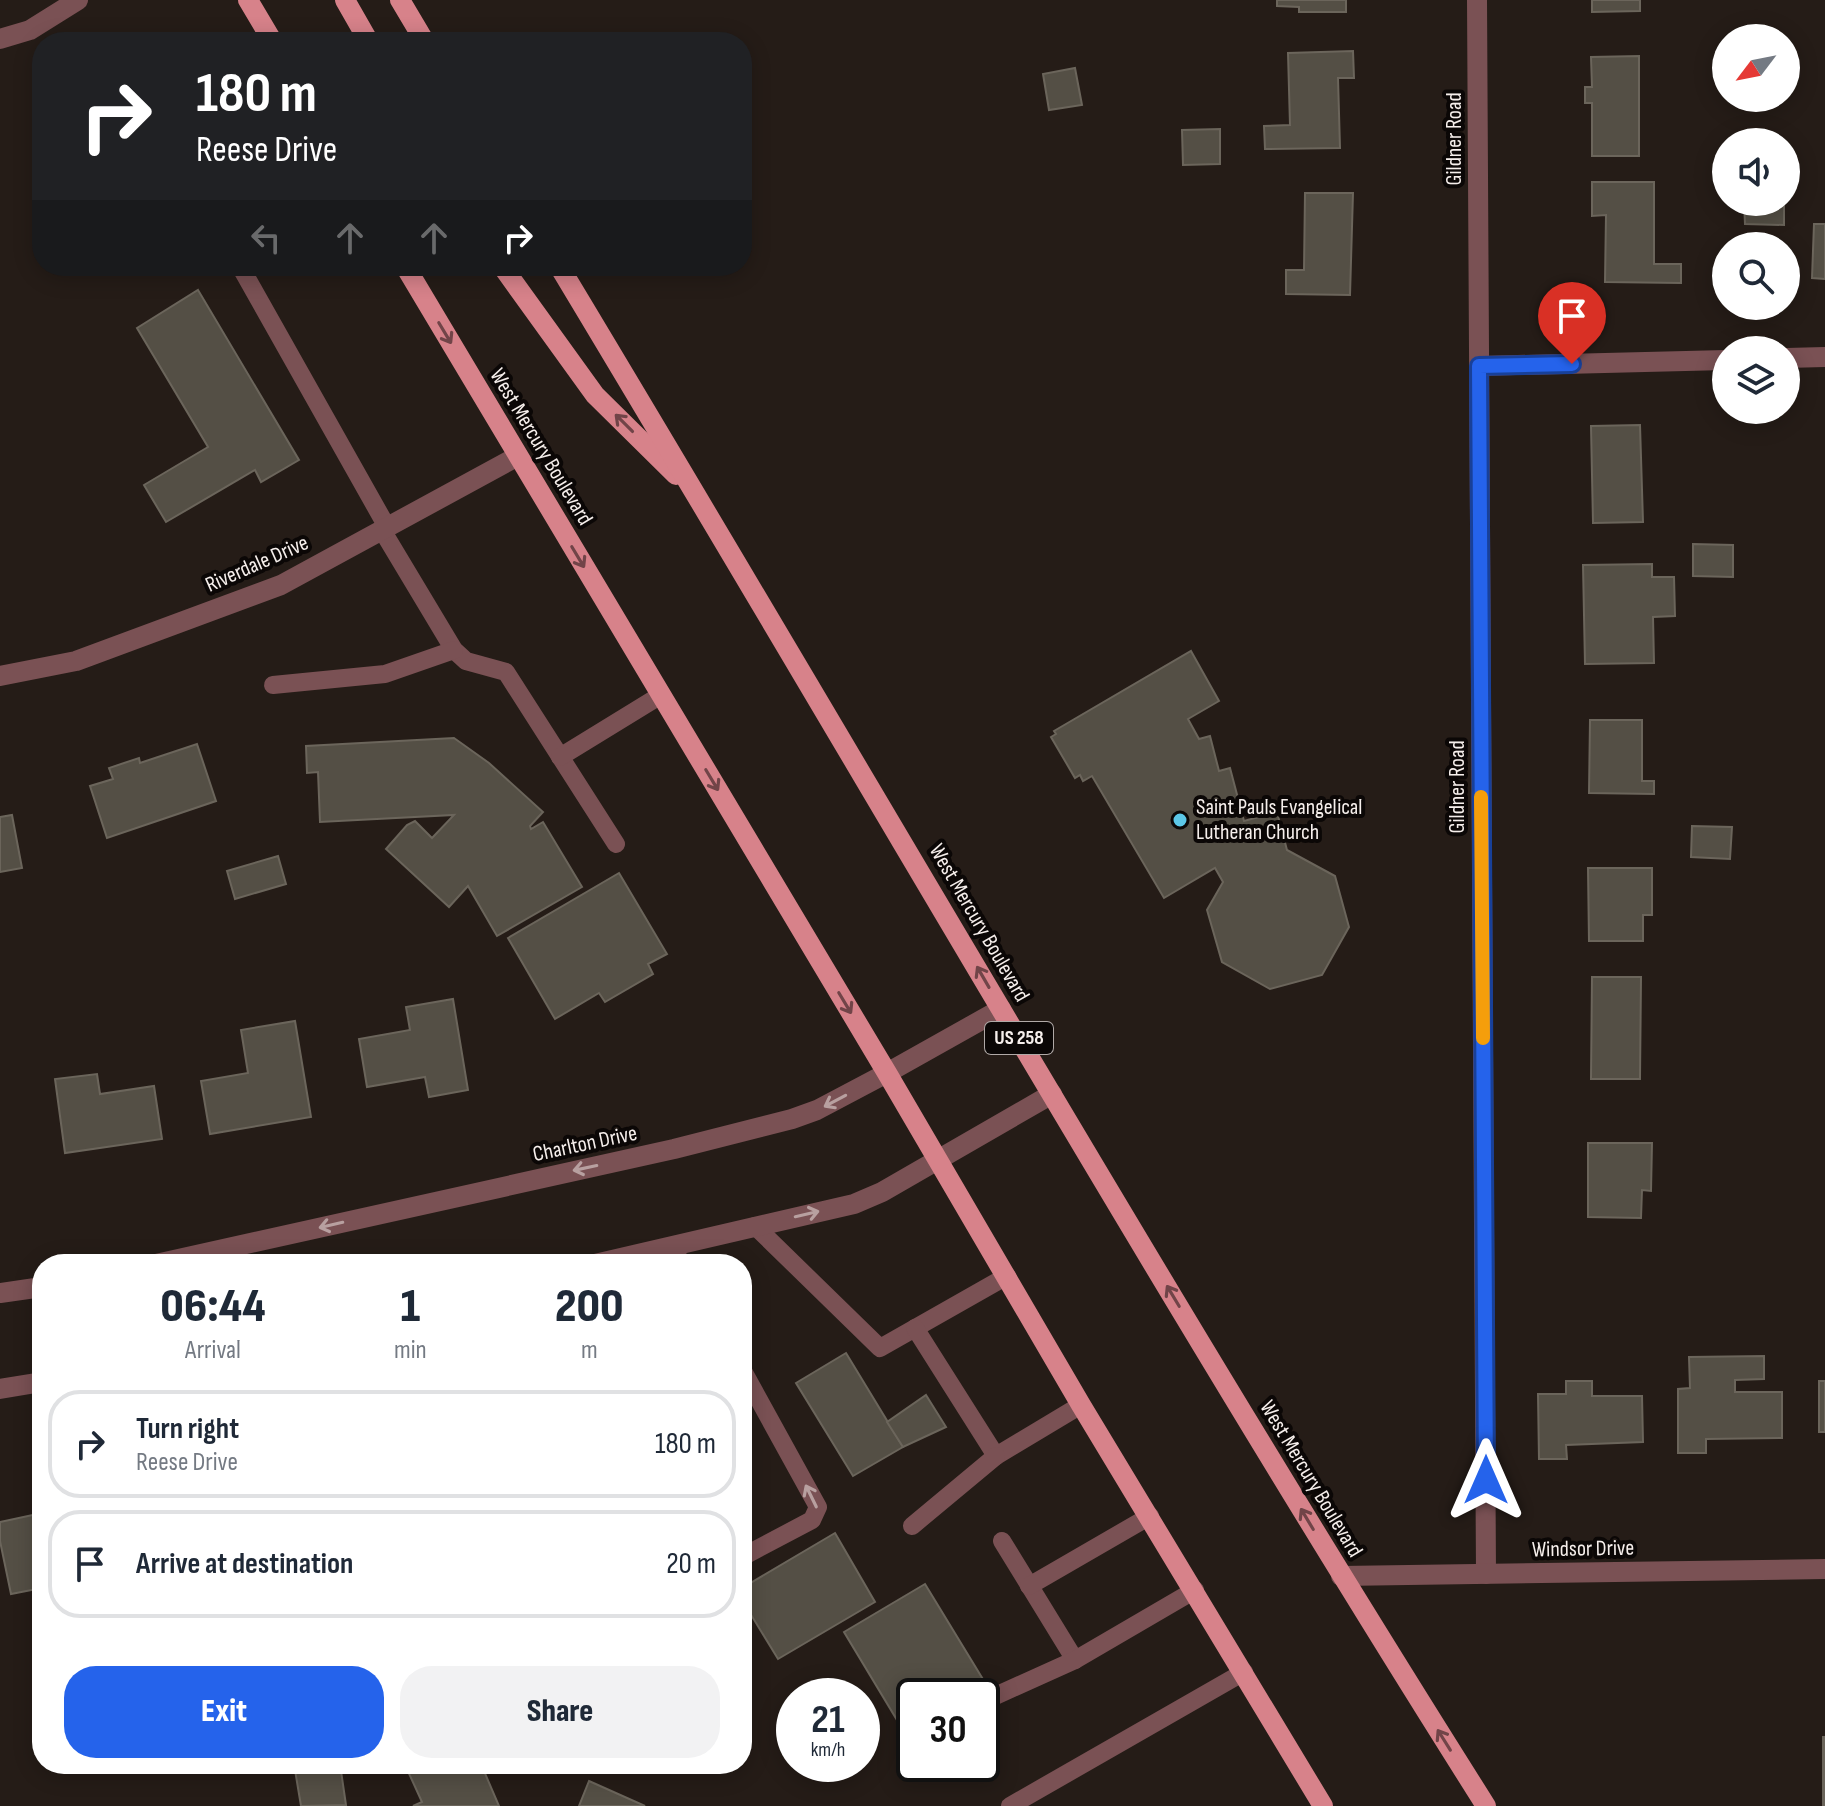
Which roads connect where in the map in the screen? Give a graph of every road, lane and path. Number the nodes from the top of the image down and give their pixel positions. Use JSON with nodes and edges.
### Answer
{"nodes":[{"id":1,"x":78,"y":0,"type":"edge"},
{"id":2,"x":248,"y":0,"type":"edge"},
{"id":3,"x":345,"y":0,"type":"edge"},
{"id":4,"x":400,"y":0,"type":"edge"},
{"id":5,"x":1477,"y":0,"type":"edge"},
{"id":6,"x":267,"y":32,"type":"edge"},
{"id":7,"x":363,"y":32,"type":"edge"},
{"id":8,"x":419,"y":32,"type":"edge"},
{"id":9,"x":0,"y":39,"type":"edge"},
{"id":10,"x":245,"y":276,"type":"edge"},
{"id":11,"x":411,"y":276,"type":"edge"},
{"id":12,"x":509,"y":276,"type":"edge"},
{"id":13,"x":565,"y":276,"type":"edge"},
{"id":14,"x":1825,"y":357,"type":"edge"},
{"id":15,"x":1800,"y":358,"type":"edge"},
{"id":16,"x":1712,"y":360,"type":"edge"},
{"id":17,"x":1479,"y":366,"type":"junction"},
{"id":18,"x":518,"y":456,"type":"junction"},
{"id":19,"x":699,"y":498,"type":"junction"},
{"id":20,"x":384,"y":528,"type":"junction"},
{"id":21,"x":454,"y":650,"type":"junction"},
{"id":22,"x":0,"y":676,"type":"edge"},
{"id":23,"x":273,"y":685,"type":"dead end"},
{"id":24,"x":661,"y":695,"type":"junction"},
{"id":25,"x":560,"y":757,"type":"junction"},
{"id":26,"x":616,"y":844,"type":"dead end"},
{"id":27,"x":1001,"y":1009,"type":"junction"},
{"id":28,"x":887,"y":1073,"type":"junction"},
{"id":29,"x":1052,"y":1094,"type":"junction"},
{"id":30,"x":938,"y":1160,"type":"junction"},
{"id":31,"x":755,"y":1226,"type":"junction"},
{"id":32,"x":201,"y":1254,"type":"edge"},
{"id":33,"x":677,"y":1254,"type":"edge"},
{"id":34,"x":1007,"y":1276,"type":"junction"},
{"id":35,"x":32,"y":1288,"type":"edge"},
{"id":36,"x":0,"y":1293,"type":"edge"},
{"id":37,"x":915,"y":1328,"type":"junction"},
{"id":38,"x":32,"y":1384,"type":"edge"},
{"id":39,"x":752,"y":1387,"type":"edge"},
{"id":40,"x":0,"y":1389,"type":"edge"},
{"id":41,"x":1081,"y":1405,"type":"junction"},
{"id":42,"x":996,"y":1456,"type":"junction"},
{"id":43,"x":1150,"y":1516,"type":"junction"},
{"id":44,"x":912,"y":1526,"type":"dead end"},
{"id":45,"x":1002,"y":1541,"type":"dead end"},
{"id":46,"x":752,"y":1552,"type":"edge"},
{"id":47,"x":1825,"y":1569,"type":"edge"},
{"id":48,"x":1486,"y":1574,"type":"junction"},
{"id":49,"x":1341,"y":1576,"type":"junction"},
{"id":50,"x":1029,"y":1586,"type":"junction"},
{"id":51,"x":1195,"y":1590,"type":"junction"},
{"id":52,"x":1075,"y":1660,"type":"junction"},
{"id":53,"x":1244,"y":1672,"type":"junction"},
{"id":54,"x":1000,"y":1694,"type":"edge"},
{"id":55,"x":1010,"y":1806,"type":"edge"},
{"id":56,"x":1323,"y":1806,"type":"edge"},
{"id":57,"x":1486,"y":1806,"type":"edge"}],
"edges":[{"from":1,"to":9,"type":"street"},
{"from":2,"to":6,"type":"main road"},
{"from":3,"to":7,"type":"main road"},
{"from":4,"to":8,"type":"main road"},
{"from":5,"to":17,"type":"street","name":"Gildner Road"},
{"from":10,"to":20,"type":"lane"},
{"from":11,"to":18,"type":"main road","name":"West Mercury Boulevard","one_way":true},
{"from":19,"to":12,"type":"main road","one_way":true},
{"from":13,"to":19,"type":"main road","name":"West Mercury Boulevard","number":"US 258"},
{"from":14,"to":15,"type":"street"},
{"from":16,"to":17,"type":"street"},
{"from":17,"to":48,"type":"street","name":"Gildner Road"},
{"from":18,"to":20,"type":"street","name":"Riverdale Drive"},
{"from":18,"to":24,"type":"main road","name":"West Mercury Boulevard","one_way":true},
{"from":27,"to":19,"type":"main road","name":"West Mercury Boulevard","number":"US 258","one_way":true},
{"from":20,"to":21,"type":"lane"},
{"from":20,"to":22,"type":"street","name":"Riverdale Drive"},
{"from":21,"to":23,"type":"lane"},
{"from":21,"to":25,"type":"lane"},
{"from":24,"to":25,"type":"lane"},
{"from":24,"to":28,"type":"main road","name":"West Mercury Boulevard","one_way":true},
{"from":25,"to":26,"type":"lane"},
{"from":27,"to":28,"type":"street","name":"Charlton Drive"},
{"from":27,"to":29,"type":"main road","name":"West Mercury Boulevard","number":"US 258"},
{"from":28,"to":30,"type":"main road","name":"West Mercury Boulevard"},
{"from":28,"to":32,"type":"street","name":"Charlton Drive","one_way":true},
{"from":29,"to":30,"type":"street"},
{"from":49,"to":29,"type":"main road","name":"West Mercury Boulevard","number":"US 258","one_way":true},
{"from":31,"to":30,"type":"street","one_way":true},
{"from":30,"to":34,"type":"main road","name":"West Mercury Boulevard"},
{"from":31,"to":33,"type":"street"},
{"from":31,"to":37,"type":"lane"},
{"from":34,"to":37,"type":"lane"},
{"from":34,"to":41,"type":"main road","name":"West Mercury Boulevard"},
{"from":35,"to":36,"type":"street"},
{"from":37,"to":42,"type":"lane"},
{"from":38,"to":40,"type":"street"},
{"from":46,"to":39,"type":"lane","one_way":true},
{"from":41,"to":42,"type":"lane"},
{"from":41,"to":43,"type":"main road","name":"West Mercury Boulevard"},
{"from":42,"to":44,"type":"lane"},
{"from":43,"to":50,"type":"lane"},
{"from":43,"to":51,"type":"main road","name":"West Mercury Boulevard"},
{"from":45,"to":50,"type":"lane"},
{"from":47,"to":48,"type":"street","name":"Windsor Drive"},
{"from":48,"to":49,"type":"street","name":"Windsor Drive"},
{"from":57,"to":49,"type":"main road","name":"West Mercury Boulevard","number":"US 258","one_way":true},
{"from":50,"to":52,"type":"lane"},
{"from":51,"to":52,"type":"lane"},
{"from":51,"to":53,"type":"main road","name":"West Mercury Boulevard"},
{"from":52,"to":54,"type":"lane"},
{"from":53,"to":55,"type":"lane"},
{"from":53,"to":56,"type":"main road","name":"West Mercury Boulevard"}]}
